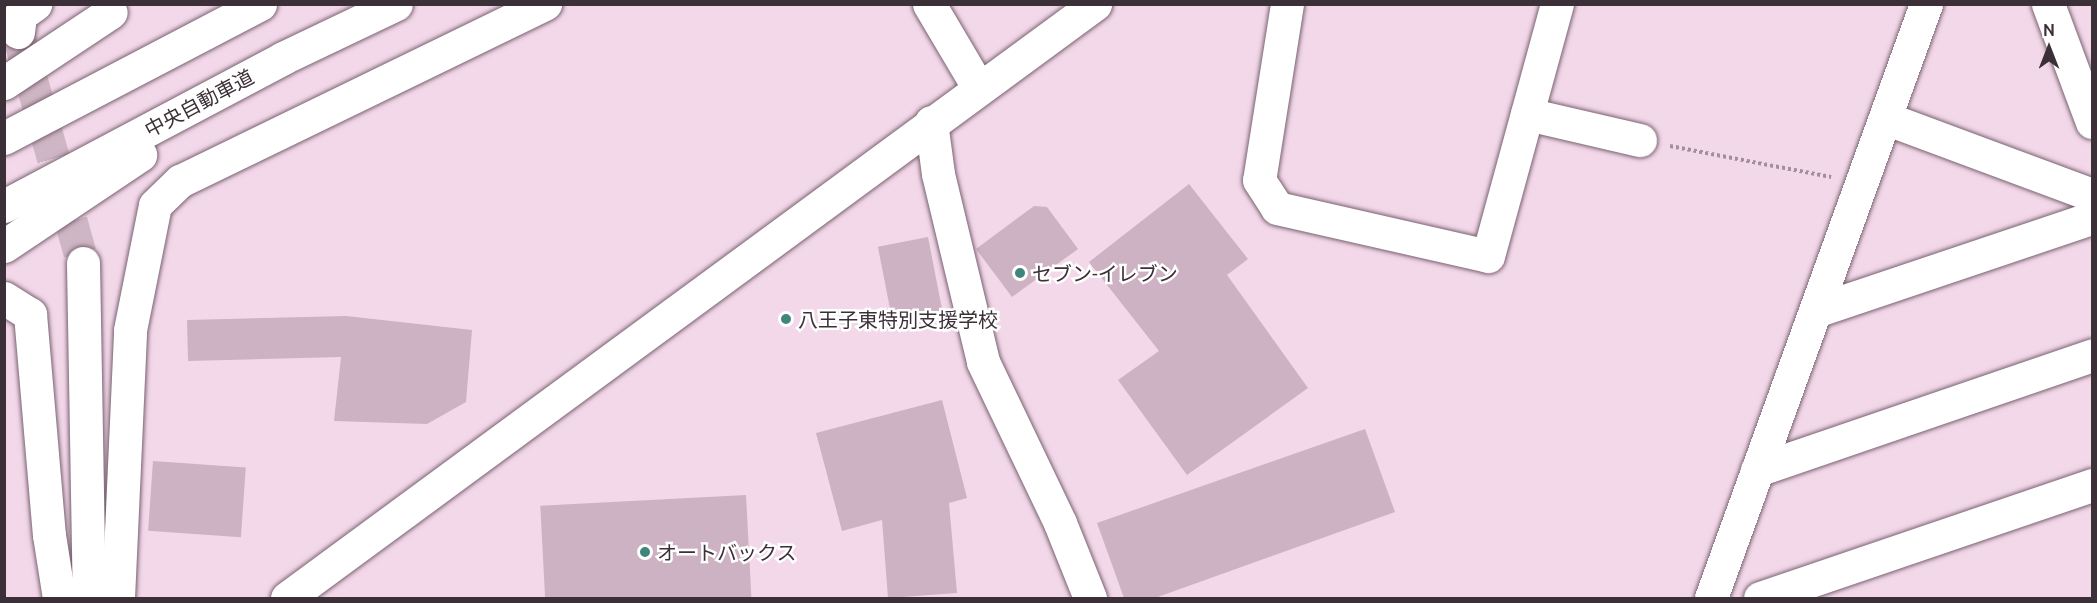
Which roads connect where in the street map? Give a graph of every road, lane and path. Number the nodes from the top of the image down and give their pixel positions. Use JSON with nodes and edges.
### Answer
{"nodes":[{"id":1,"x":35,"y":4,"type":"edge"},
{"id":2,"x":260,"y":4,"type":"edge"},
{"id":3,"x":396,"y":4,"type":"edge"},
{"id":4,"x":545,"y":4,"type":"edge"},
{"id":5,"x":929,"y":4,"type":"edge"},
{"id":6,"x":1095,"y":4,"type":"edge"},
{"id":7,"x":1287,"y":4,"type":"edge"},
{"id":8,"x":1557,"y":4,"type":"edge"},
{"id":9,"x":1926,"y":4,"type":"edge"},
{"id":10,"x":2048,"y":4,"type":"edge"},
{"id":11,"x":111,"y":12,"type":"dead end"},
{"id":12,"x":18,"y":32,"type":"tunnel mouth"},
{"id":13,"x":283,"y":58,"type":"junction"},
{"id":14,"x":4,"y":83,"type":"edge"},
{"id":15,"x":978,"y":87,"type":"junction"},
{"id":16,"x":1527,"y":114,"type":"junction"},
{"id":17,"x":1885,"y":118,"type":"junction"},
{"id":18,"x":931,"y":122,"type":"junction"},
{"id":19,"x":2092,"y":122,"type":"edge"},
{"id":20,"x":4,"y":138,"type":"edge"},
{"id":21,"x":1640,"y":140,"type":"joint"},
{"id":22,"x":1862,"y":183,"type":"junction"},
{"id":23,"x":2092,"y":195,"type":"edge"},
{"id":24,"x":4,"y":206,"type":"edge"},
{"id":25,"x":2092,"y":218,"type":"edge"},
{"id":26,"x":4,"y":246,"type":"edge"},
{"id":27,"x":83,"y":263,"type":"tunnel mouth"},
{"id":28,"x":4,"y":298,"type":"edge"},
{"id":29,"x":1815,"y":311,"type":"junction"},
{"id":30,"x":2092,"y":355,"type":"edge"},
{"id":31,"x":1757,"y":470,"type":"junction"},
{"id":32,"x":2092,"y":485,"type":"edge"},
{"id":33,"x":59,"y":598,"type":"edge"},
{"id":34,"x":90,"y":598,"type":"edge"},
{"id":35,"x":118,"y":598,"type":"edge"},
{"id":36,"x":287,"y":598,"type":"edge"},
{"id":37,"x":1090,"y":598,"type":"edge"},
{"id":38,"x":1711,"y":598,"type":"edge"},
{"id":39,"x":1760,"y":598,"type":"edge"}],
"edges":[{"from":1,"to":12,"type":"main road"},
{"from":2,"to":20,"type":"main road"},
{"from":3,"to":13,"type":"main road","name":"中央自動車道"},
{"from":4,"to":35,"type":"main road"},
{"from":5,"to":15,"type":"main road"},
{"from":6,"to":15,"type":"main road"},
{"from":7,"to":16,"type":"main road"},
{"from":8,"to":16,"type":"main road"},
{"from":9,"to":17,"type":"main road"},
{"from":10,"to":19,"type":"main road"},
{"from":11,"to":14,"type":"main road"},
{"from":13,"to":24,"type":"main road","name":"中央自動車道"},
{"from":13,"to":26,"type":"main road"},
{"from":15,"to":18,"type":"main road"},
{"from":16,"to":21,"type":"main road"},
{"from":17,"to":22,"type":"main road"},
{"from":17,"to":23,"type":"main road"},
{"from":18,"to":36,"type":"main road"},
{"from":18,"to":37,"type":"main road"},
{"from":21,"to":22,"type":"path"},
{"from":22,"to":29,"type":"main road"},
{"from":25,"to":29,"type":"main road"},
{"from":27,"to":34,"type":"main road"},
{"from":28,"to":33,"type":"main road"},
{"from":29,"to":31,"type":"main road"},
{"from":30,"to":31,"type":"main road"},
{"from":31,"to":38,"type":"main road"},
{"from":32,"to":39,"type":"main road"}]}
